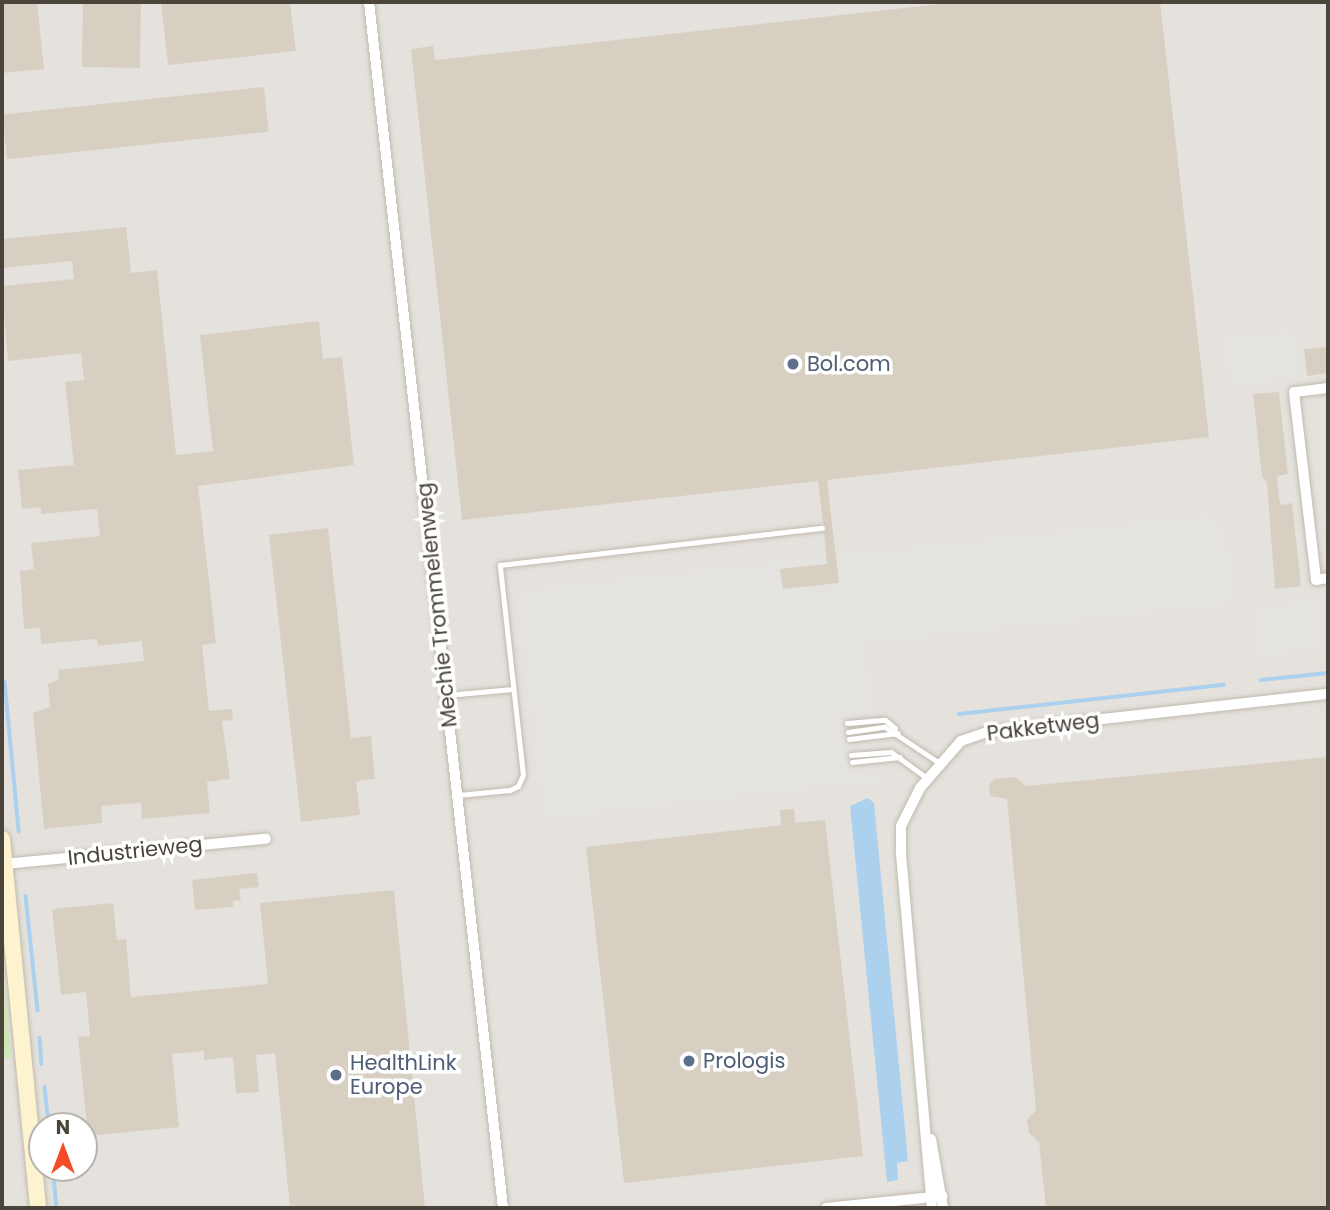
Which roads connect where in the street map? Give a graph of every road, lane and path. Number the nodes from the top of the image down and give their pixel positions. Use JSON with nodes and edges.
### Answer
{"nodes":[{"id":1,"x":369,"y":2,"type":"edge"},
{"id":2,"x":1328,"y":388,"type":"edge"},
{"id":3,"x":822,"y":528,"type":"dead end"},
{"id":4,"x":1328,"y":578,"type":"edge"},
{"id":5,"x":513,"y":689,"type":"junction"},
{"id":6,"x":1328,"y":694,"type":"edge"},
{"id":7,"x":447,"y":695,"type":"junction"},
{"id":8,"x":847,"y":723,"type":"dead end"},
{"id":9,"x":900,"y":733,"type":"junction"},
{"id":10,"x":849,"y":735,"type":"dead end"},
{"id":11,"x":851,"y":759,"type":"dead end"},
{"id":12,"x":941,"y":764,"type":"junction"},
{"id":13,"x":928,"y":779,"type":"junction"},
{"id":14,"x":458,"y":794,"type":"junction"},
{"id":15,"x":2,"y":839,"type":"edge"},
{"id":16,"x":265,"y":839,"type":"dead end"},
{"id":17,"x":4,"y":864,"type":"junction"},
{"id":18,"x":935,"y":1200,"type":"edge"},
{"id":19,"x":37,"y":1208,"type":"edge"},
{"id":20,"x":503,"y":1208,"type":"edge"},
{"id":21,"x":826,"y":1208,"type":"edge"},
{"id":22,"x":943,"y":1208,"type":"edge"}],
"edges":[{"from":1,"to":7,"type":"street","name":"Mechie Trommelenweg"},
{"from":2,"to":4,"type":"street"},
{"from":3,"to":5,"type":"lane"},
{"from":5,"to":7,"type":"lane"},
{"from":5,"to":14,"type":"lane"},
{"from":6,"to":12,"type":"street","name":"Pakketweg"},
{"from":7,"to":14,"type":"street","name":"Mechie Trommelenweg"},
{"from":8,"to":9,"type":"lane"},
{"from":9,"to":10,"type":"lane"},
{"from":9,"to":12,"type":"lane"},
{"from":11,"to":13,"type":"lane"},
{"from":12,"to":13,"type":"street","name":"Pakketweg"},
{"from":13,"to":18,"type":"street","name":"Pakketweg"},
{"from":14,"to":20,"type":"street","name":"Mechie Trommelenweg"},
{"from":15,"to":17,"type":"street"},
{"from":16,"to":17,"type":"street","name":"Industrieweg"},
{"from":17,"to":19,"type":"street"},
{"from":18,"to":21,"type":"street"},
{"from":18,"to":22,"type":"street"}]}
